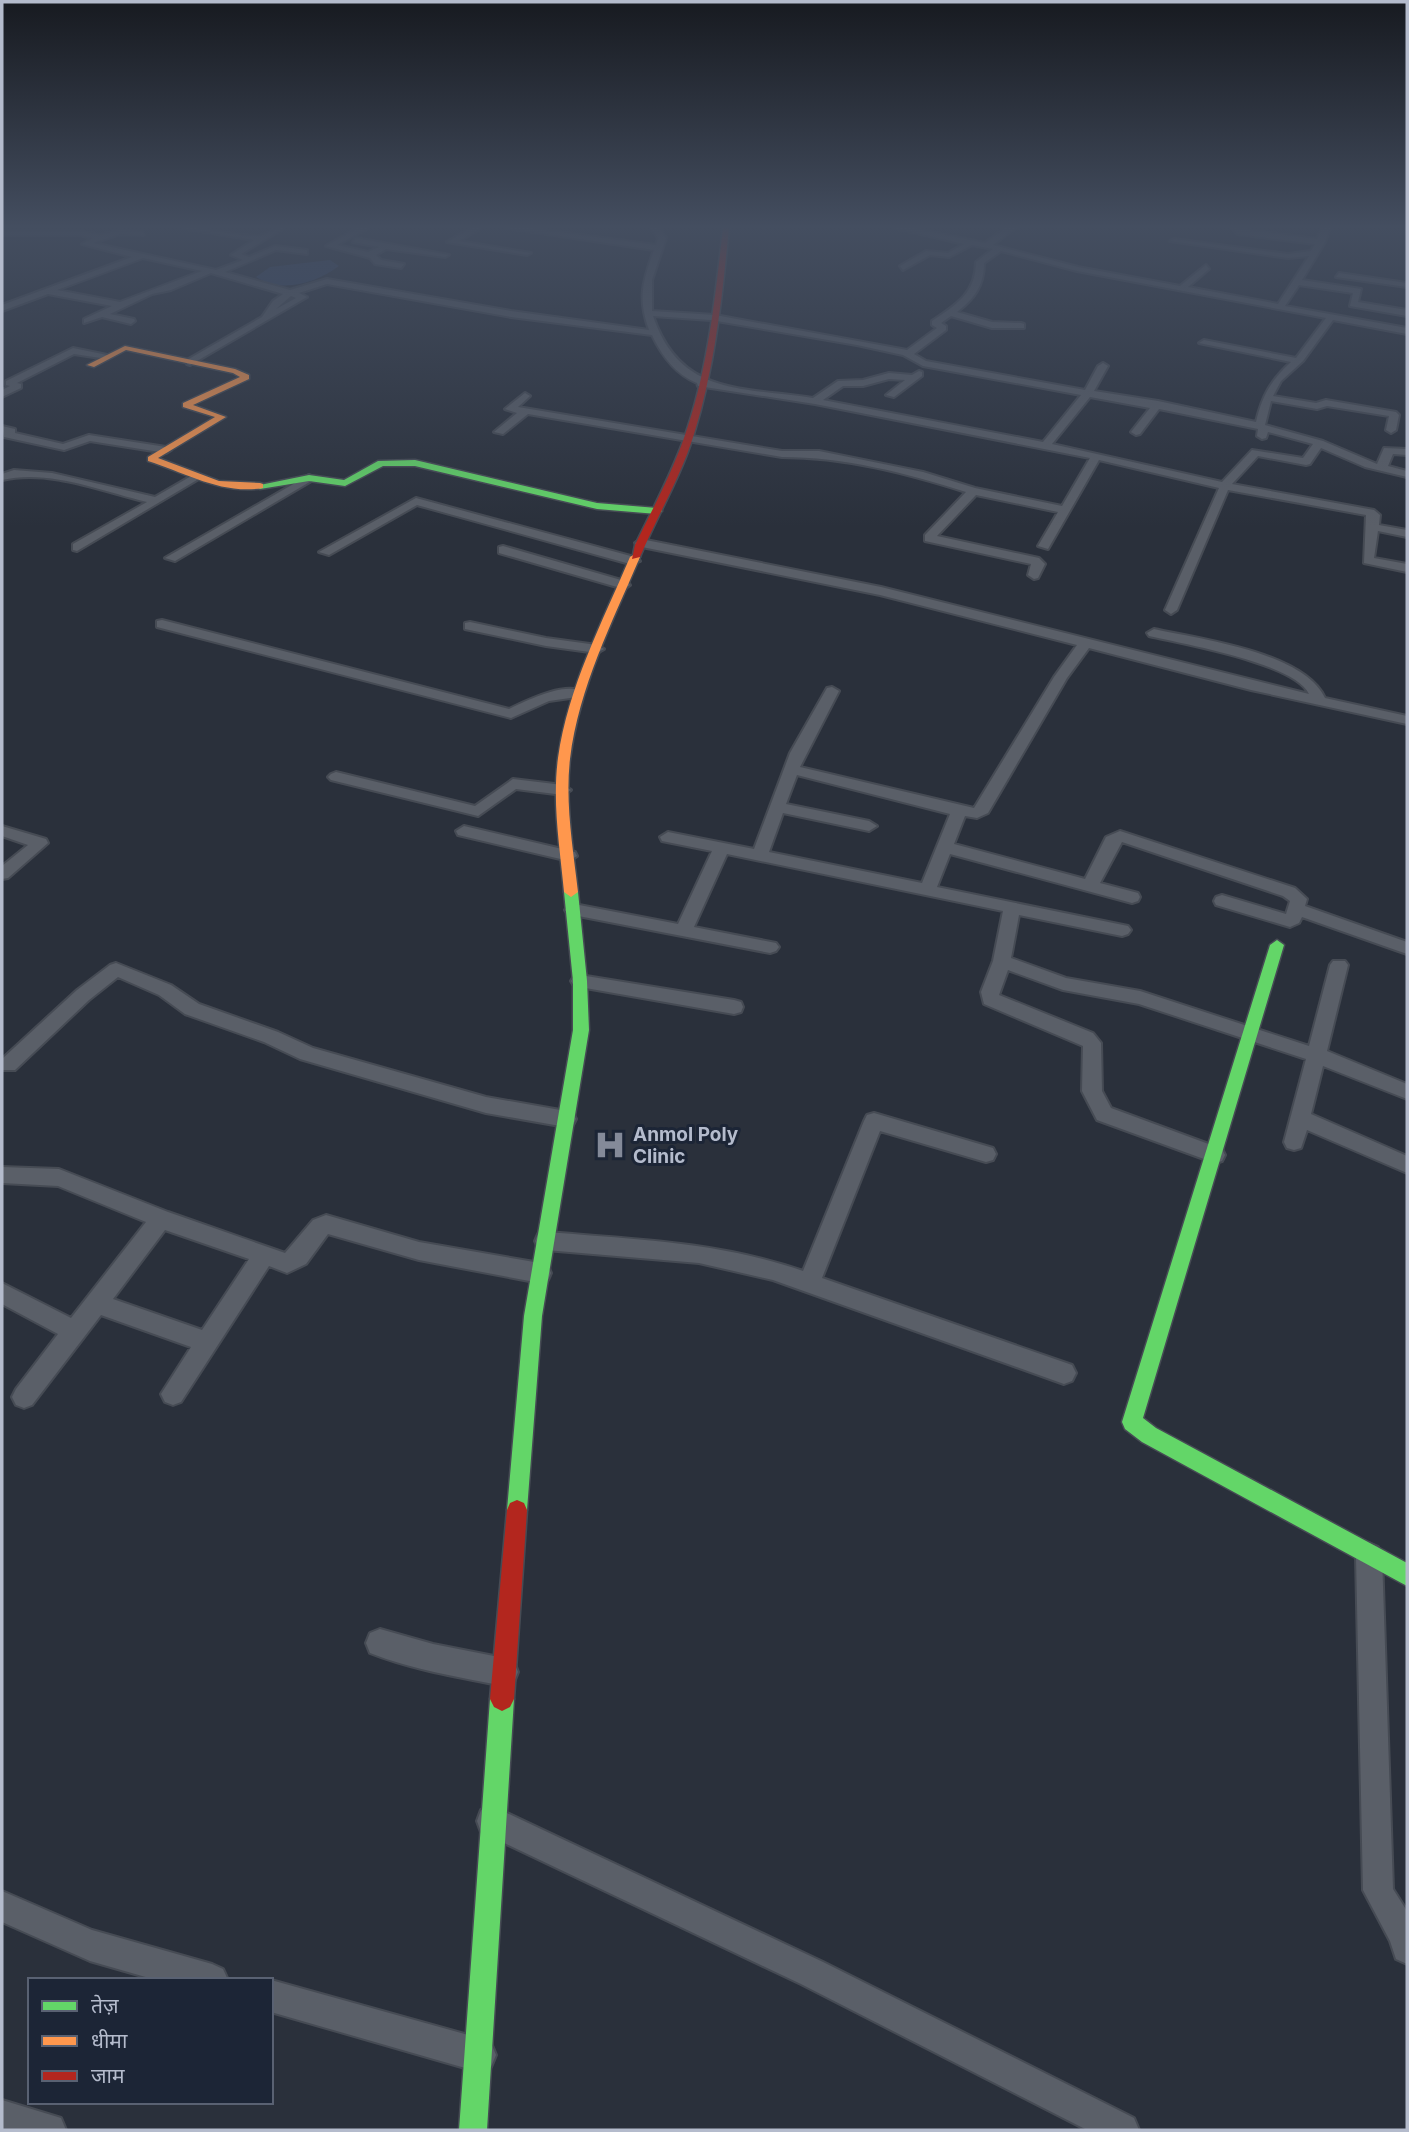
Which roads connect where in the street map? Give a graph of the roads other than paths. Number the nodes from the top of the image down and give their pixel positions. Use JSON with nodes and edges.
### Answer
{"nodes":[{"id":1,"x":248,"y":327,"type":"edge"},
{"id":2,"x":613,"y":327,"type":"edge"},
{"id":3,"x":653,"y":327,"type":"edge"},
{"id":4,"x":713,"y":327,"type":"edge"},
{"id":5,"x":769,"y":327,"type":"edge"},
{"id":6,"x":942,"y":327,"type":"edge"},
{"id":7,"x":1323,"y":327,"type":"edge"},
{"id":8,"x":1388,"y":327,"type":"edge"},
{"id":9,"x":1407,"y":331,"type":"edge"},
{"id":10,"x":655,"y":333,"type":"junction"},
{"id":11,"x":1204,"y":343,"type":"dead end"},
{"id":12,"x":908,"y":354,"type":"junction"},
{"id":13,"x":107,"y":356,"type":"junction"},
{"id":14,"x":1298,"y":361,"type":"junction"},
{"id":15,"x":190,"y":362,"type":"junction"},
{"id":16,"x":91,"y":365,"type":"dead end"},
{"id":17,"x":930,"y":365,"type":"junction"},
{"id":18,"x":1103,"y":366,"type":"dead end"},
{"id":19,"x":915,"y":377,"type":"junction"},
{"id":20,"x":701,"y":382,"type":"junction"},
{"id":21,"x":1089,"y":392,"type":"junction"},
{"id":22,"x":2,"y":394,"type":"edge"},
{"id":23,"x":891,"y":395,"type":"dead end"},
{"id":24,"x":525,"y":396,"type":"dead end"},
{"id":25,"x":1268,"y":398,"type":"junction"},
{"id":26,"x":815,"y":401,"type":"junction"},
{"id":27,"x":1158,"y":404,"type":"junction"},
{"id":28,"x":526,"y":411,"type":"junction"},
{"id":29,"x":1260,"y":426,"type":"junction"},
{"id":30,"x":2,"y":429,"type":"edge"},
{"id":31,"x":1391,"y":430,"type":"dead end"},
{"id":32,"x":499,"y":432,"type":"dead end"},
{"id":33,"x":1136,"y":432,"type":"dead end"},
{"id":34,"x":688,"y":439,"type":"junction"},
{"id":35,"x":1319,"y":443,"type":"junction"},
{"id":36,"x":1046,"y":445,"type":"junction"},
{"id":37,"x":166,"y":450,"type":"junction"},
{"id":38,"x":1407,"y":452,"type":"edge"},
{"id":39,"x":1256,"y":453,"type":"junction"},
{"id":40,"x":1096,"y":456,"type":"junction"},
{"id":41,"x":1306,"y":462,"type":"junction"},
{"id":42,"x":1379,"y":468,"type":"junction"},
{"id":43,"x":1407,"y":474,"type":"edge"},
{"id":44,"x":1301,"y":475,"type":"dead end"},
{"id":45,"x":2,"y":477,"type":"edge"},
{"id":46,"x":197,"y":477,"type":"junction"},
{"id":47,"x":309,"y":478,"type":"junction"},
{"id":48,"x":1226,"y":485,"type":"junction"},
{"id":49,"x":972,"y":491,"type":"junction"},
{"id":50,"x":154,"y":500,"type":"junction"},
{"id":51,"x":1065,"y":510,"type":"junction"},
{"id":52,"x":657,"y":511,"type":"junction"},
{"id":53,"x":1372,"y":527,"type":"junction"},
{"id":54,"x":1407,"y":533,"type":"edge"},
{"id":55,"x":641,"y":543,"type":"junction"},
{"id":56,"x":1044,"y":546,"type":"dead end"},
{"id":57,"x":77,"y":547,"type":"dead end"},
{"id":58,"x":503,"y":550,"type":"dead end"},
{"id":59,"x":325,"y":552,"type":"dead end"},
{"id":60,"x":171,"y":558,"type":"dead end"},
{"id":61,"x":634,"y":561,"type":"junction"},
{"id":62,"x":1407,"y":568,"type":"edge"},
{"id":63,"x":1034,"y":575,"type":"dead end"},
{"id":64,"x":624,"y":585,"type":"junction"},
{"id":65,"x":1171,"y":610,"type":"dead end"},
{"id":66,"x":162,"y":624,"type":"dead end"},
{"id":67,"x":470,"y":626,"type":"dead end"},
{"id":68,"x":1154,"y":633,"type":"dead end"},
{"id":69,"x":1085,"y":643,"type":"junction"},
{"id":70,"x":597,"y":649,"type":"junction"},
{"id":71,"x":832,"y":691,"type":"dead end"},
{"id":72,"x":577,"y":693,"type":"junction"},
{"id":73,"x":1318,"y":701,"type":"junction"},
{"id":74,"x":1407,"y":720,"type":"edge"},
{"id":75,"x":791,"y":769,"type":"junction"},
{"id":76,"x":336,"y":777,"type":"dead end"},
{"id":77,"x":563,"y":790,"type":"junction"},
{"id":78,"x":777,"y":807,"type":"junction"},
{"id":79,"x":959,"y":811,"type":"junction"},
{"id":80,"x":869,"y":826,"type":"dead end"},
{"id":81,"x":2,"y":831,"type":"edge"},
{"id":82,"x":464,"y":831,"type":"dead end"},
{"id":83,"x":668,"y":837,"type":"dead end"},
{"id":84,"x":944,"y":847,"type":"junction"},
{"id":85,"x":722,"y":848,"type":"junction"},
{"id":86,"x":569,"y":856,"type":"junction"},
{"id":87,"x":761,"y":856,"type":"junction"},
{"id":88,"x":1231,"y":872,"type":"junction"},
{"id":89,"x":2,"y":874,"type":"edge"},
{"id":90,"x":1090,"y":886,"type":"junction"},
{"id":91,"x":928,"y":889,"type":"junction"},
{"id":92,"x":1132,"y":897,"type":"dead end"},
{"id":93,"x":1012,"y":907,"type":"junction"},
{"id":94,"x":1297,"y":909,"type":"junction"},
{"id":95,"x":574,"y":910,"type":"junction"},
{"id":96,"x":1122,"y":930,"type":"dead end"},
{"id":97,"x":683,"y":931,"type":"junction"},
{"id":98,"x":1277,"y":945,"type":"dead end"},
{"id":99,"x":770,"y":947,"type":"dead end"},
{"id":100,"x":1407,"y":948,"type":"edge"},
{"id":101,"x":1002,"y":961,"type":"junction"},
{"id":102,"x":1339,"y":965,"type":"dead end"},
{"id":103,"x":580,"y":981,"type":"junction"},
{"id":104,"x":734,"y":1007,"type":"dead end"},
{"id":105,"x":1252,"y":1034,"type":"junction"},
{"id":106,"x":1316,"y":1055,"type":"junction"},
{"id":107,"x":8,"y":1065,"type":"dead end"},
{"id":108,"x":1407,"y":1092,"type":"edge"},
{"id":109,"x":1300,"y":1118,"type":"junction"},
{"id":110,"x":566,"y":1119,"type":"junction"},
{"id":111,"x":1294,"y":1142,"type":"dead end"},
{"id":112,"x":986,"y":1154,"type":"dead end"},
{"id":113,"x":1216,"y":1155,"type":"junction"},
{"id":114,"x":1407,"y":1165,"type":"edge"},
{"id":115,"x":2,"y":1175,"type":"edge"},
{"id":116,"x":161,"y":1219,"type":"junction"},
{"id":117,"x":546,"y":1241,"type":"junction"},
{"id":118,"x":264,"y":1255,"type":"junction"},
{"id":119,"x":541,"y":1273,"type":"junction"},
{"id":120,"x":810,"y":1281,"type":"junction"},
{"id":121,"x":2,"y":1293,"type":"edge"},
{"id":122,"x":96,"y":1303,"type":"junction"},
{"id":123,"x":74,"y":1331,"type":"junction"},
{"id":124,"x":205,"y":1341,"type":"junction"},
{"id":125,"x":1064,"y":1373,"type":"dead end"},
{"id":126,"x":173,"y":1394,"type":"dead end"},
{"id":127,"x":24,"y":1397,"type":"dead end"},
{"id":128,"x":1369,"y":1556,"type":"junction"},
{"id":129,"x":1407,"y":1575,"type":"edge"},
{"id":130,"x":380,"y":1643,"type":"dead end"},
{"id":131,"x":504,"y":1672,"type":"junction"},
{"id":132,"x":492,"y":1821,"type":"junction"},
{"id":133,"x":2,"y":1906,"type":"edge"},
{"id":134,"x":1407,"y":1948,"type":"edge"},
{"id":135,"x":205,"y":1978,"type":"edge"},
{"id":136,"x":273,"y":1997,"type":"edge"},
{"id":137,"x":481,"y":2056,"type":"junction"},
{"id":138,"x":2,"y":2117,"type":"edge"},
{"id":139,"x":49,"y":2130,"type":"edge"},
{"id":140,"x":473,"y":2130,"type":"edge"},
{"id":141,"x":1122,"y":2130,"type":"edge"}],
"edges":[{"from":1,"to":15,"type":"street"},
{"from":2,"to":10,"type":"street"},
{"from":3,"to":10,"type":"street"},
{"from":4,"to":20,"type":"main road"},
{"from":5,"to":12,"type":"street"},
{"from":6,"to":12,"type":"street"},
{"from":7,"to":14,"type":"street"},
{"from":8,"to":9,"type":"street"},
{"from":10,"to":20,"type":"street"},
{"from":11,"to":14,"type":"street"},
{"from":12,"to":17,"type":"street"},
{"from":13,"to":15,"type":"main road"},
{"from":13,"to":16,"type":"main road"},
{"from":13,"to":22,"type":"street"},
{"from":14,"to":25,"type":"street"},
{"from":15,"to":37,"type":"main road"},
{"from":17,"to":19,"type":"street"},
{"from":17,"to":21,"type":"street"},
{"from":18,"to":21,"type":"street"},
{"from":19,"to":23,"type":"street"},
{"from":19,"to":26,"type":"street"},
{"from":20,"to":26,"type":"street"},
{"from":20,"to":34,"type":"main road"},
{"from":21,"to":27,"type":"street"},
{"from":21,"to":36,"type":"street"},
{"from":24,"to":28,"type":"street"},
{"from":25,"to":29,"type":"street"},
{"from":25,"to":31,"type":"street"},
{"from":26,"to":36,"type":"street"},
{"from":27,"to":29,"type":"street"},
{"from":27,"to":33,"type":"street"},
{"from":28,"to":32,"type":"street"},
{"from":28,"to":34,"type":"street"},
{"from":29,"to":35,"type":"street"},
{"from":29,"to":39,"type":"street"},
{"from":30,"to":37,"type":"street"},
{"from":34,"to":49,"type":"street"},
{"from":34,"to":52,"type":"main road"},
{"from":35,"to":41,"type":"street"},
{"from":35,"to":42,"type":"street"},
{"from":36,"to":40,"type":"street"},
{"from":37,"to":46,"type":"main road"},
{"from":38,"to":42,"type":"street"},
{"from":39,"to":41,"type":"street"},
{"from":39,"to":48,"type":"street"},
{"from":40,"to":48,"type":"street"},
{"from":40,"to":51,"type":"street"},
{"from":41,"to":44,"type":"street"},
{"from":42,"to":43,"type":"street"},
{"from":45,"to":50,"type":"street"},
{"from":46,"to":47,"type":"main road"},
{"from":46,"to":50,"type":"street"},
{"from":47,"to":52,"type":"main road"},
{"from":47,"to":60,"type":"street"},
{"from":48,"to":53,"type":"street"},
{"from":48,"to":65,"type":"street"},
{"from":49,"to":51,"type":"street"},
{"from":49,"to":63,"type":"street"},
{"from":50,"to":57,"type":"street"},
{"from":51,"to":56,"type":"street"},
{"from":52,"to":55,"type":"main road"},
{"from":53,"to":54,"type":"street"},
{"from":53,"to":62,"type":"street"},
{"from":55,"to":61,"type":"main road"},
{"from":55,"to":69,"type":"street"},
{"from":58,"to":64,"type":"street"},
{"from":59,"to":61,"type":"street"},
{"from":61,"to":64,"type":"main road"},
{"from":64,"to":70,"type":"main road"},
{"from":66,"to":72,"type":"street"},
{"from":67,"to":70,"type":"street"},
{"from":68,"to":73,"type":"street"},
{"from":69,"to":73,"type":"street"},
{"from":69,"to":79,"type":"street"},
{"from":70,"to":72,"type":"main road"},
{"from":71,"to":75,"type":"street"},
{"from":72,"to":77,"type":"main road"},
{"from":73,"to":74,"type":"street"},
{"from":75,"to":78,"type":"street"},
{"from":75,"to":79,"type":"street"},
{"from":76,"to":77,"type":"street"},
{"from":77,"to":86,"type":"main road"},
{"from":78,"to":80,"type":"street"},
{"from":78,"to":87,"type":"street"},
{"from":79,"to":84,"type":"street"},
{"from":81,"to":89,"type":"street"},
{"from":82,"to":86,"type":"street"},
{"from":83,"to":85,"type":"street"},
{"from":84,"to":90,"type":"street"},
{"from":84,"to":91,"type":"street"},
{"from":85,"to":87,"type":"street"},
{"from":85,"to":97,"type":"street"},
{"from":86,"to":95,"type":"main road"},
{"from":87,"to":91,"type":"street"},
{"from":88,"to":90,"type":"street"},
{"from":88,"to":94,"type":"street"},
{"from":88,"to":94,"type":"street"},
{"from":90,"to":92,"type":"street"},
{"from":91,"to":93,"type":"street"},
{"from":93,"to":96,"type":"street"},
{"from":93,"to":101,"type":"street"},
{"from":94,"to":100,"type":"street"},
{"from":95,"to":97,"type":"street"},
{"from":95,"to":103,"type":"main road"},
{"from":97,"to":99,"type":"street"},
{"from":98,"to":105,"type":"main road"},
{"from":101,"to":105,"type":"street"},
{"from":101,"to":113,"type":"street"},
{"from":102,"to":106,"type":"street"},
{"from":103,"to":104,"type":"street"},
{"from":103,"to":110,"type":"main road"},
{"from":105,"to":106,"type":"street"},
{"from":105,"to":113,"type":"main road"},
{"from":106,"to":108,"type":"street"},
{"from":106,"to":109,"type":"street"},
{"from":107,"to":110,"type":"street"},
{"from":109,"to":111,"type":"street"},
{"from":109,"to":114,"type":"street"},
{"from":110,"to":117,"type":"main road"},
{"from":112,"to":120,"type":"street"},
{"from":113,"to":128,"type":"main road"},
{"from":115,"to":116,"type":"street"},
{"from":116,"to":118,"type":"street"},
{"from":116,"to":122,"type":"street"},
{"from":117,"to":119,"type":"main road"},
{"from":117,"to":120,"type":"street"},
{"from":118,"to":119,"type":"street"},
{"from":118,"to":124,"type":"street"},
{"from":119,"to":131,"type":"main road"},
{"from":120,"to":125,"type":"street"},
{"from":121,"to":123,"type":"street"},
{"from":122,"to":123,"type":"street"},
{"from":122,"to":124,"type":"street"},
{"from":123,"to":127,"type":"street"},
{"from":124,"to":126,"type":"street"},
{"from":128,"to":129,"type":"main road"},
{"from":128,"to":134,"type":"street"},
{"from":130,"to":131,"type":"street"},
{"from":131,"to":132,"type":"main road"},
{"from":132,"to":137,"type":"main road"},
{"from":132,"to":141,"type":"street"},
{"from":133,"to":135,"type":"street"},
{"from":136,"to":137,"type":"street"},
{"from":137,"to":140,"type":"main road"},
{"from":138,"to":139,"type":"street"}]}
